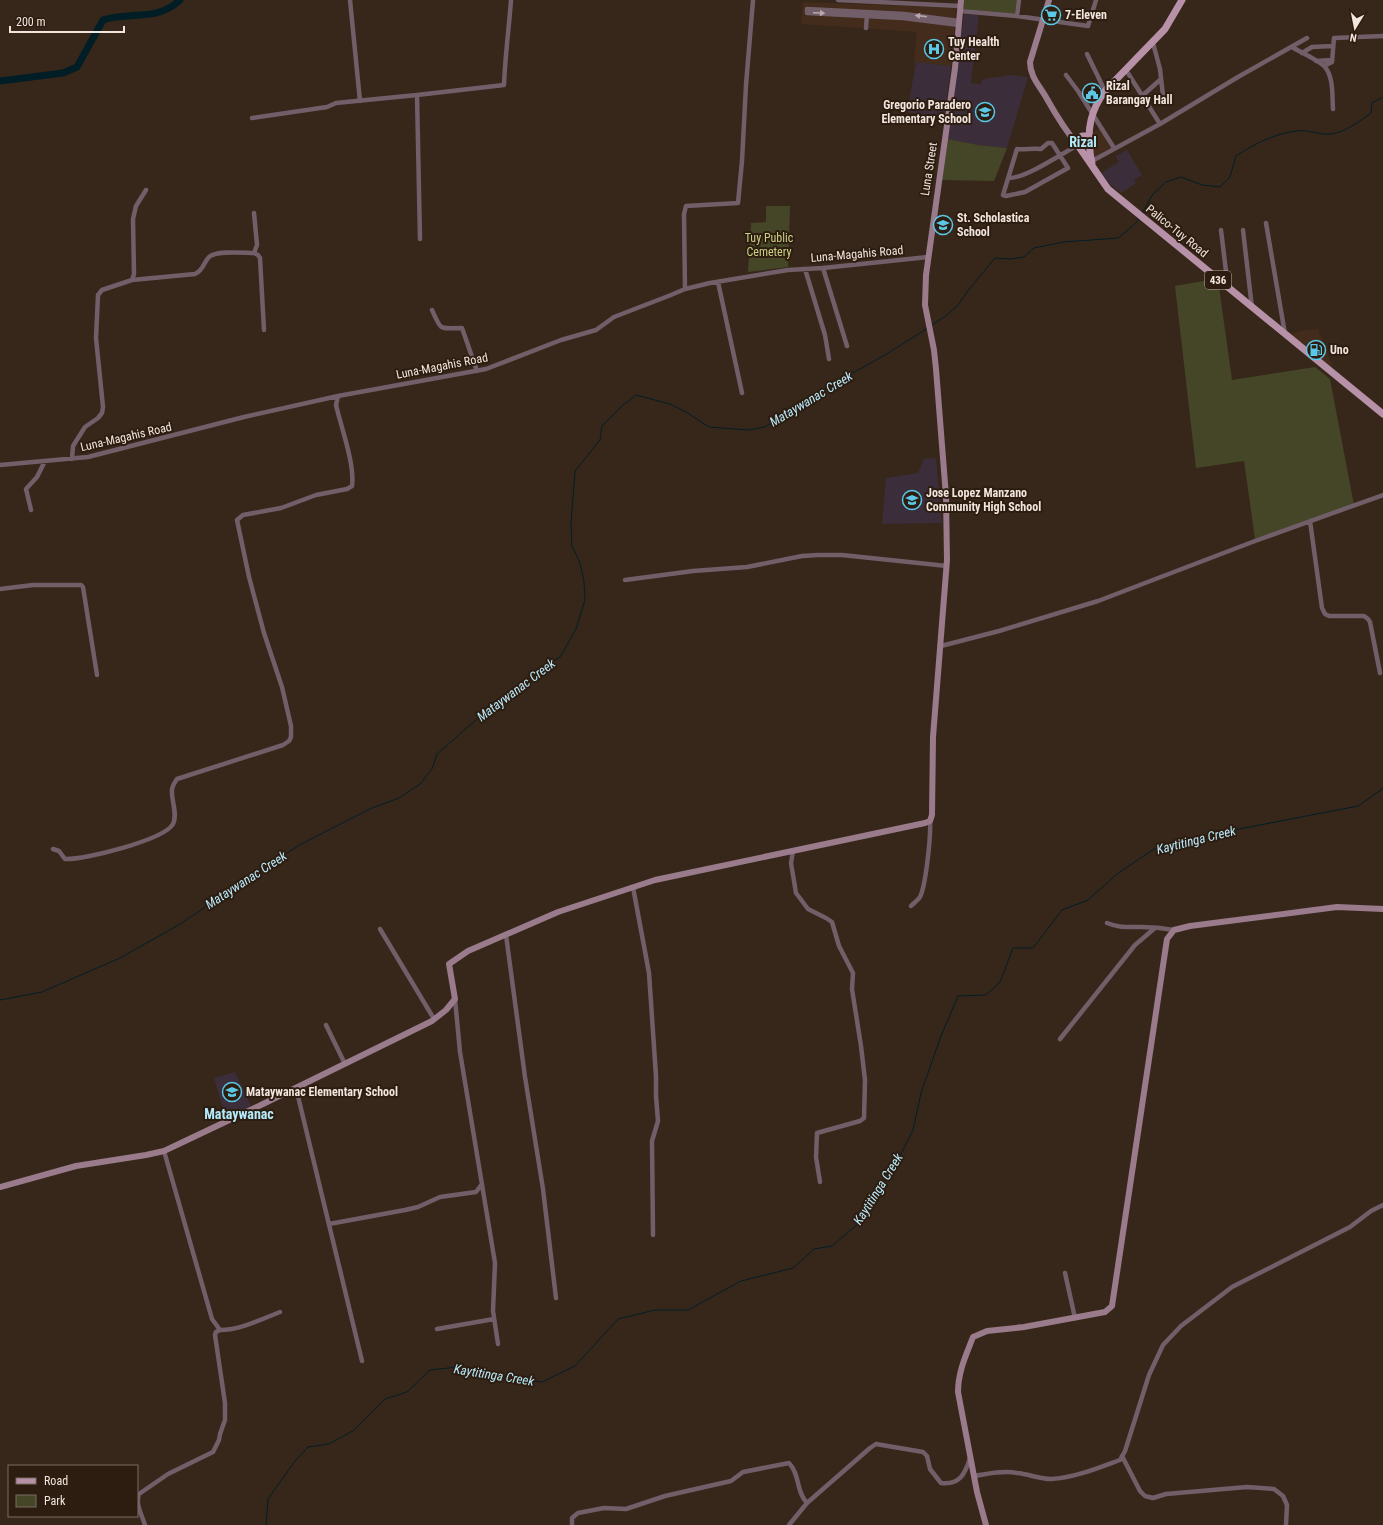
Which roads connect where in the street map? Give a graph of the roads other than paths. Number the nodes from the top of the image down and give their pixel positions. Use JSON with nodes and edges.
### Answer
{"nodes":[{"id":1,"x":350,"y":0,"type":"edge"},
{"id":2,"x":511,"y":0,"type":"edge"},
{"id":3,"x":753,"y":0,"type":"edge"},
{"id":4,"x":838,"y":0,"type":"edge"},
{"id":5,"x":1019,"y":0,"type":"edge"},
{"id":6,"x":1049,"y":0,"type":"edge"},
{"id":7,"x":1096,"y":0,"type":"edge"},
{"id":8,"x":1182,"y":0,"type":"edge"},
{"id":9,"x":960,"y":6,"type":"edge"},
{"id":10,"x":867,"y":14,"type":"junction"},
{"id":11,"x":1017,"y":16,"type":"junction"},
{"id":12,"x":1043,"y":19,"type":"junction"},
{"id":13,"x":959,"y":23,"type":"junction"},
{"id":14,"x":866,"y":28,"type":"dead end"},
{"id":15,"x":1383,"y":36,"type":"edge"},
{"id":16,"x":1307,"y":38,"type":"dead end"},
{"id":17,"x":1153,"y":43,"type":"junction"},
{"id":18,"x":1332,"y":46,"type":"junction"},
{"id":19,"x":1292,"y":47,"type":"junction"},
{"id":20,"x":1302,"y":53,"type":"junction"},
{"id":21,"x":1087,"y":54,"type":"dead end"},
{"id":22,"x":1332,"y":60,"type":"junction"},
{"id":23,"x":1315,"y":61,"type":"junction"},
{"id":24,"x":1324,"y":66,"type":"junction"},
{"id":25,"x":1126,"y":70,"type":"junction"},
{"id":26,"x":1066,"y":75,"type":"dead end"},
{"id":27,"x":1161,"y":78,"type":"junction"},
{"id":28,"x":1105,"y":91,"type":"junction"},
{"id":29,"x":417,"y":95,"type":"junction"},
{"id":30,"x":1142,"y":96,"type":"junction"},
{"id":31,"x":1163,"y":96,"type":"dead end"},
{"id":32,"x":1048,"y":99,"type":"junction"},
{"id":33,"x":360,"y":100,"type":"junction"},
{"id":34,"x":1333,"y":109,"type":"dead end"},
{"id":35,"x":1091,"y":117,"type":"junction"},
{"id":36,"x":252,"y":118,"type":"dead end"},
{"id":37,"x":1160,"y":124,"type":"junction"},
{"id":38,"x":1081,"y":136,"type":"junction"},
{"id":39,"x":1089,"y":141,"type":"junction"},
{"id":40,"x":1078,"y":145,"type":"junction"},
{"id":41,"x":1114,"y":148,"type":"junction"},
{"id":42,"x":1060,"y":155,"type":"junction"},
{"id":43,"x":1092,"y":164,"type":"junction"},
{"id":44,"x":1008,"y":178,"type":"junction"},
{"id":45,"x":146,"y":190,"type":"dead end"},
{"id":46,"x":254,"y":213,"type":"dead end"},
{"id":47,"x":1266,"y":223,"type":"dead end"},
{"id":48,"x":1221,"y":230,"type":"dead end"},
{"id":49,"x":1243,"y":230,"type":"dead end"},
{"id":50,"x":420,"y":239,"type":"dead end"},
{"id":51,"x":254,"y":253,"type":"junction"},
{"id":52,"x":928,"y":257,"type":"junction"},
{"id":53,"x":823,"y":268,"type":"junction"},
{"id":54,"x":805,"y":269,"type":"junction"},
{"id":55,"x":132,"y":280,"type":"junction"},
{"id":56,"x":718,"y":282,"type":"junction"},
{"id":57,"x":1228,"y":288,"type":"junction"},
{"id":58,"x":685,"y":289,"type":"junction"},
{"id":59,"x":1252,"y":308,"type":"junction"},
{"id":60,"x":432,"y":310,"type":"dead end"},
{"id":61,"x":264,"y":330,"type":"dead end"},
{"id":62,"x":1285,"y":334,"type":"junction"},
{"id":63,"x":847,"y":346,"type":"dead end"},
{"id":64,"x":829,"y":359,"type":"dead end"},
{"id":65,"x":477,"y":370,"type":"junction"},
{"id":66,"x":742,"y":393,"type":"dead end"},
{"id":67,"x":338,"y":396,"type":"junction"},
{"id":68,"x":1383,"y":414,"type":"edge"},
{"id":69,"x":72,"y":459,"type":"junction"},
{"id":70,"x":45,"y":460,"type":"junction"},
{"id":71,"x":0,"y":465,"type":"edge"},
{"id":72,"x":1383,"y":495,"type":"edge"},
{"id":73,"x":31,"y":510,"type":"dead end"},
{"id":74,"x":1310,"y":521,"type":"junction"},
{"id":75,"x":947,"y":566,"type":"junction"},
{"id":76,"x":625,"y":580,"type":"dead end"},
{"id":77,"x":0,"y":589,"type":"edge"},
{"id":78,"x":941,"y":646,"type":"junction"},
{"id":79,"x":1380,"y":672,"type":"dead end"},
{"id":80,"x":97,"y":675,"type":"dead end"},
{"id":81,"x":930,"y":821,"type":"junction"},
{"id":82,"x":53,"y":849,"type":"dead end"},
{"id":83,"x":793,"y":851,"type":"junction"},
{"id":84,"x":633,"y":887,"type":"junction"},
{"id":85,"x":911,"y":906,"type":"dead end"},
{"id":86,"x":1383,"y":909,"type":"edge"},
{"id":87,"x":1106,"y":923,"type":"dead end"},
{"id":88,"x":1155,"y":928,"type":"junction"},
{"id":89,"x":380,"y":929,"type":"dead end"},
{"id":90,"x":1174,"y":930,"type":"junction"},
{"id":91,"x":506,"y":935,"type":"junction"},
{"id":92,"x":455,"y":999,"type":"junction"},
{"id":93,"x":434,"y":1019,"type":"junction"},
{"id":94,"x":326,"y":1025,"type":"dead end"},
{"id":95,"x":1060,"y":1039,"type":"dead end"},
{"id":96,"x":345,"y":1064,"type":"junction"},
{"id":97,"x":296,"y":1088,"type":"junction"},
{"id":98,"x":164,"y":1151,"type":"junction"},
{"id":99,"x":820,"y":1182,"type":"dead end"},
{"id":100,"x":482,"y":1184,"type":"junction"},
{"id":101,"x":0,"y":1187,"type":"edge"},
{"id":102,"x":1383,"y":1205,"type":"edge"},
{"id":103,"x":329,"y":1224,"type":"junction"},
{"id":104,"x":653,"y":1235,"type":"dead end"},
{"id":105,"x":1064,"y":1273,"type":"dead end"},
{"id":106,"x":556,"y":1298,"type":"dead end"},
{"id":107,"x":280,"y":1312,"type":"dead end"},
{"id":108,"x":1075,"y":1318,"type":"junction"},
{"id":109,"x":494,"y":1319,"type":"junction"},
{"id":110,"x":437,"y":1329,"type":"dead end"},
{"id":111,"x":220,"y":1330,"type":"junction"},
{"id":112,"x":498,"y":1344,"type":"dead end"},
{"id":113,"x":362,"y":1361,"type":"dead end"},
{"id":114,"x":970,"y":1456,"type":"junction"},
{"id":115,"x":1122,"y":1456,"type":"junction"},
{"id":116,"x":974,"y":1476,"type":"junction"},
{"id":117,"x":807,"y":1503,"type":"junction"},
{"id":118,"x":145,"y":1525,"type":"edge"},
{"id":119,"x":572,"y":1525,"type":"edge"},
{"id":120,"x":789,"y":1525,"type":"edge"},
{"id":121,"x":986,"y":1525,"type":"edge"},
{"id":122,"x":1286,"y":1525,"type":"edge"}],
"edges":[{"from":1,"to":33,"type":"street"},
{"from":2,"to":29,"type":"street"},
{"from":3,"to":58,"type":"street"},
{"from":4,"to":9,"type":"street"},
{"from":5,"to":11,"type":"street"},
{"from":6,"to":12,"type":"street","number":"436"},
{"from":7,"to":12,"type":"street"},
{"from":8,"to":17,"type":"main road"},
{"from":9,"to":11,"type":"street"},
{"from":9,"to":13,"type":"street","name":"Luna Street"},
{"from":10,"to":10,"type":"street","one_way":true},
{"from":10,"to":13,"type":"street"},
{"from":10,"to":14,"type":"street"},
{"from":11,"to":12,"type":"street"},
{"from":12,"to":32,"type":"street","number":"436"},
{"from":13,"to":52,"type":"street","name":"Luna Street"},
{"from":15,"to":18,"type":"street"},
{"from":16,"to":19,"type":"street"},
{"from":17,"to":25,"type":"main road"},
{"from":17,"to":27,"type":"street"},
{"from":18,"to":20,"type":"street"},
{"from":18,"to":22,"type":"street"},
{"from":19,"to":20,"type":"street"},
{"from":19,"to":37,"type":"street"},
{"from":20,"to":23,"type":"street"},
{"from":21,"to":28,"type":"street"},
{"from":22,"to":23,"type":"street"},
{"from":22,"to":24,"type":"street"},
{"from":23,"to":24,"type":"street"},
{"from":24,"to":34,"type":"street"},
{"from":25,"to":28,"type":"main road"},
{"from":25,"to":30,"type":"street"},
{"from":26,"to":35,"type":"street"},
{"from":27,"to":30,"type":"street"},
{"from":27,"to":31,"type":"street"},
{"from":28,"to":35,"type":"main road"},
{"from":29,"to":33,"type":"street"},
{"from":29,"to":50,"type":"street"},
{"from":30,"to":37,"type":"street"},
{"from":32,"to":38,"type":"street","number":"436"},
{"from":32,"to":40,"type":"street","number":"436"},
{"from":33,"to":36,"type":"street"},
{"from":35,"to":38,"type":"main road"},
{"from":35,"to":39,"type":"main road","name":"Palico-Tuy Road"},
{"from":35,"to":41,"type":"street"},
{"from":37,"to":41,"type":"street"},
{"from":38,"to":39,"type":"main road","number":"436"},
{"from":38,"to":40,"type":"main road"},
{"from":39,"to":40,"type":"main road"},
{"from":39,"to":43,"type":"main road","name":"Palico-Tuy Road","number":"436"},
{"from":40,"to":42,"type":"street"},
{"from":40,"to":43,"type":"main road","name":"Palico-Tuy Road","number":"436"},
{"from":41,"to":43,"type":"street"},
{"from":42,"to":44,"type":"street"},
{"from":42,"to":44,"type":"street"},
{"from":42,"to":44,"type":"street"},
{"from":43,"to":57,"type":"main road","name":"Palico-Tuy Road","number":"436"},
{"from":45,"to":55,"type":"street"},
{"from":46,"to":51,"type":"street"},
{"from":47,"to":62,"type":"street"},
{"from":48,"to":57,"type":"street"},
{"from":49,"to":59,"type":"street"},
{"from":51,"to":55,"type":"street"},
{"from":51,"to":61,"type":"street"},
{"from":52,"to":53,"type":"street","name":"Luna-Magahis Road"},
{"from":52,"to":75,"type":"street","name":"Luna Street"},
{"from":53,"to":54,"type":"street","name":"Luna-Magahis Road"},
{"from":53,"to":63,"type":"street"},
{"from":54,"to":56,"type":"street","name":"Luna-Magahis Road"},
{"from":54,"to":64,"type":"street"},
{"from":55,"to":69,"type":"street"},
{"from":56,"to":58,"type":"street","name":"Luna-Magahis Road"},
{"from":56,"to":66,"type":"street"},
{"from":57,"to":59,"type":"main road","name":"Palico-Tuy Road","number":"436"},
{"from":58,"to":65,"type":"street","name":"Luna-Magahis Road"},
{"from":59,"to":62,"type":"main road","name":"Palico-Tuy Road","number":"436"},
{"from":60,"to":65,"type":"street"},
{"from":62,"to":68,"type":"main road","name":"Palico-Tuy Road","number":"436"},
{"from":65,"to":67,"type":"street","name":"Luna-Magahis Road"},
{"from":67,"to":69,"type":"street","name":"Luna-Magahis Road"},
{"from":67,"to":82,"type":"street"},
{"from":69,"to":70,"type":"street","name":"Luna-Magahis Road"},
{"from":70,"to":71,"type":"street","name":"Luna-Magahis Road"},
{"from":70,"to":73,"type":"street"},
{"from":72,"to":74,"type":"street"},
{"from":74,"to":78,"type":"street"},
{"from":74,"to":79,"type":"street"},
{"from":75,"to":76,"type":"street"},
{"from":75,"to":78,"type":"street","name":"Luna Street"},
{"from":77,"to":80,"type":"street"},
{"from":78,"to":81,"type":"street","name":"Luna Street"},
{"from":81,"to":83,"type":"street"},
{"from":81,"to":85,"type":"street"},
{"from":83,"to":84,"type":"street"},
{"from":83,"to":99,"type":"street"},
{"from":84,"to":91,"type":"street"},
{"from":84,"to":104,"type":"street"},
{"from":86,"to":90,"type":"street"},
{"from":87,"to":88,"type":"street"},
{"from":88,"to":90,"type":"street"},
{"from":88,"to":95,"type":"street"},
{"from":89,"to":93,"type":"street"},
{"from":90,"to":108,"type":"street"},
{"from":91,"to":92,"type":"street"},
{"from":91,"to":106,"type":"street"},
{"from":92,"to":93,"type":"street"},
{"from":92,"to":100,"type":"street"},
{"from":93,"to":96,"type":"street"},
{"from":94,"to":96,"type":"street"},
{"from":96,"to":97,"type":"street"},
{"from":97,"to":98,"type":"street"},
{"from":97,"to":103,"type":"street"},
{"from":98,"to":101,"type":"street"},
{"from":98,"to":111,"type":"street"},
{"from":100,"to":103,"type":"street"},
{"from":100,"to":109,"type":"street"},
{"from":102,"to":115,"type":"street"},
{"from":103,"to":113,"type":"street"},
{"from":105,"to":108,"type":"street"},
{"from":107,"to":111,"type":"street"},
{"from":108,"to":114,"type":"street"},
{"from":109,"to":110,"type":"street"},
{"from":109,"to":112,"type":"street"},
{"from":111,"to":118,"type":"street"},
{"from":114,"to":116,"type":"street"},
{"from":114,"to":117,"type":"street"},
{"from":115,"to":116,"type":"street"},
{"from":115,"to":122,"type":"street"},
{"from":116,"to":121,"type":"street"},
{"from":117,"to":119,"type":"street"},
{"from":117,"to":120,"type":"street"}]}
